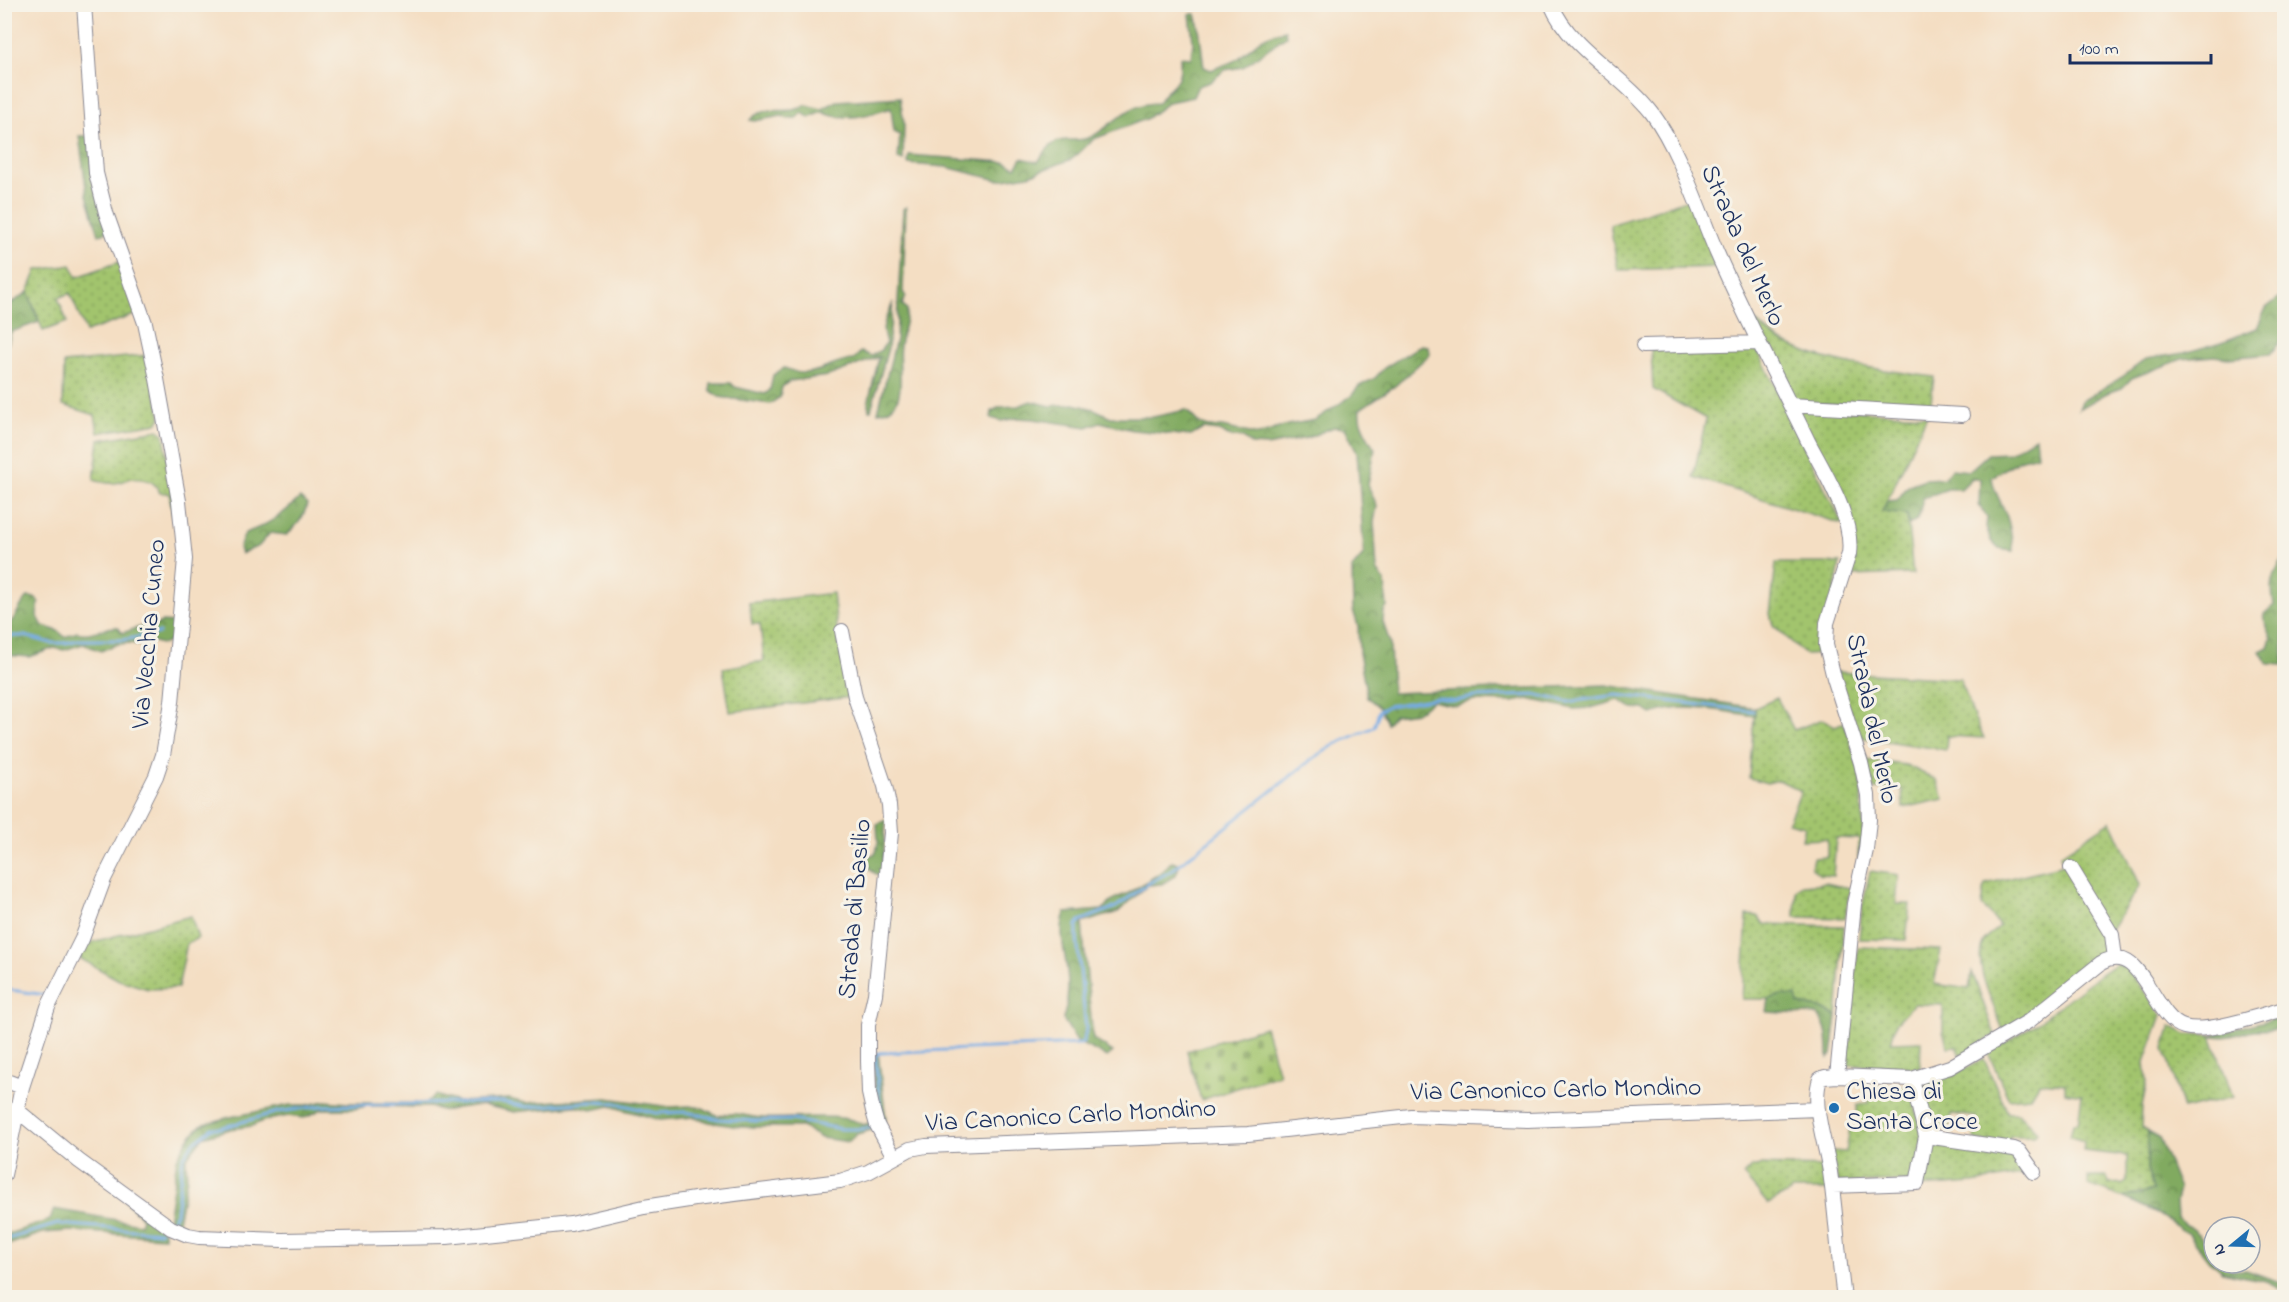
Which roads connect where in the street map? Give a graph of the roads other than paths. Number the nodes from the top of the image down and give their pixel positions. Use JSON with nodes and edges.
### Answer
{"nodes":[{"id":1,"x":84,"y":4,"type":"edge"},
{"id":2,"x":1551,"y":4,"type":"edge"},
{"id":3,"x":1759,"y":343,"type":"junction"},
{"id":4,"x":1643,"y":346,"type":"dead end"},
{"id":5,"x":1790,"y":405,"type":"junction"},
{"id":6,"x":1962,"y":415,"type":"dead end"},
{"id":7,"x":842,"y":631,"type":"dead end"},
{"id":8,"x":2071,"y":868,"type":"dead end"},
{"id":9,"x":2115,"y":958,"type":"junction"},
{"id":10,"x":2284,"y":1009,"type":"edge"},
{"id":11,"x":1837,"y":1076,"type":"junction"},
{"id":12,"x":1912,"y":1079,"type":"junction"},
{"id":13,"x":4,"y":1080,"type":"edge"},
{"id":14,"x":22,"y":1087,"type":"junction"},
{"id":15,"x":1818,"y":1109,"type":"junction"},
{"id":16,"x":18,"y":1111,"type":"junction"},
{"id":17,"x":1926,"y":1136,"type":"junction"},
{"id":18,"x":894,"y":1157,"type":"junction"},
{"id":19,"x":2034,"y":1172,"type":"dead end"},
{"id":20,"x":4,"y":1175,"type":"edge"},
{"id":21,"x":1832,"y":1186,"type":"junction"},
{"id":22,"x":1844,"y":1298,"type":"edge"}],
"edges":[{"from":1,"to":14,"type":"street","name":"Via Vecchia Cuneo"},
{"from":2,"to":3,"type":"street","name":"Strada del Merlo"},
{"from":3,"to":4,"type":"street"},
{"from":3,"to":5,"type":"street","name":"Strada del Merlo"},
{"from":5,"to":6,"type":"street"},
{"from":5,"to":11,"type":"street","name":"Strada del Merlo"},
{"from":7,"to":18,"type":"street","name":"Strada di Basilio"},
{"from":8,"to":9,"type":"street"},
{"from":9,"to":10,"type":"street"},
{"from":9,"to":12,"type":"street"},
{"from":11,"to":12,"type":"street"},
{"from":11,"to":15,"type":"street"},
{"from":12,"to":17,"type":"street"},
{"from":13,"to":14,"type":"street"},
{"from":14,"to":16,"type":"street","name":"Via Vecchia Cuneo"},
{"from":15,"to":18,"type":"street","name":"Via Canonico Carlo Mondino"},
{"from":15,"to":21,"type":"street"},
{"from":16,"to":18,"type":"street","name":"Via Canonico Carlo Mondino"},
{"from":16,"to":20,"type":"street","name":"Via Vecchia Cuneo"},
{"from":17,"to":19,"type":"street"},
{"from":17,"to":21,"type":"street"},
{"from":21,"to":22,"type":"street"}]}
